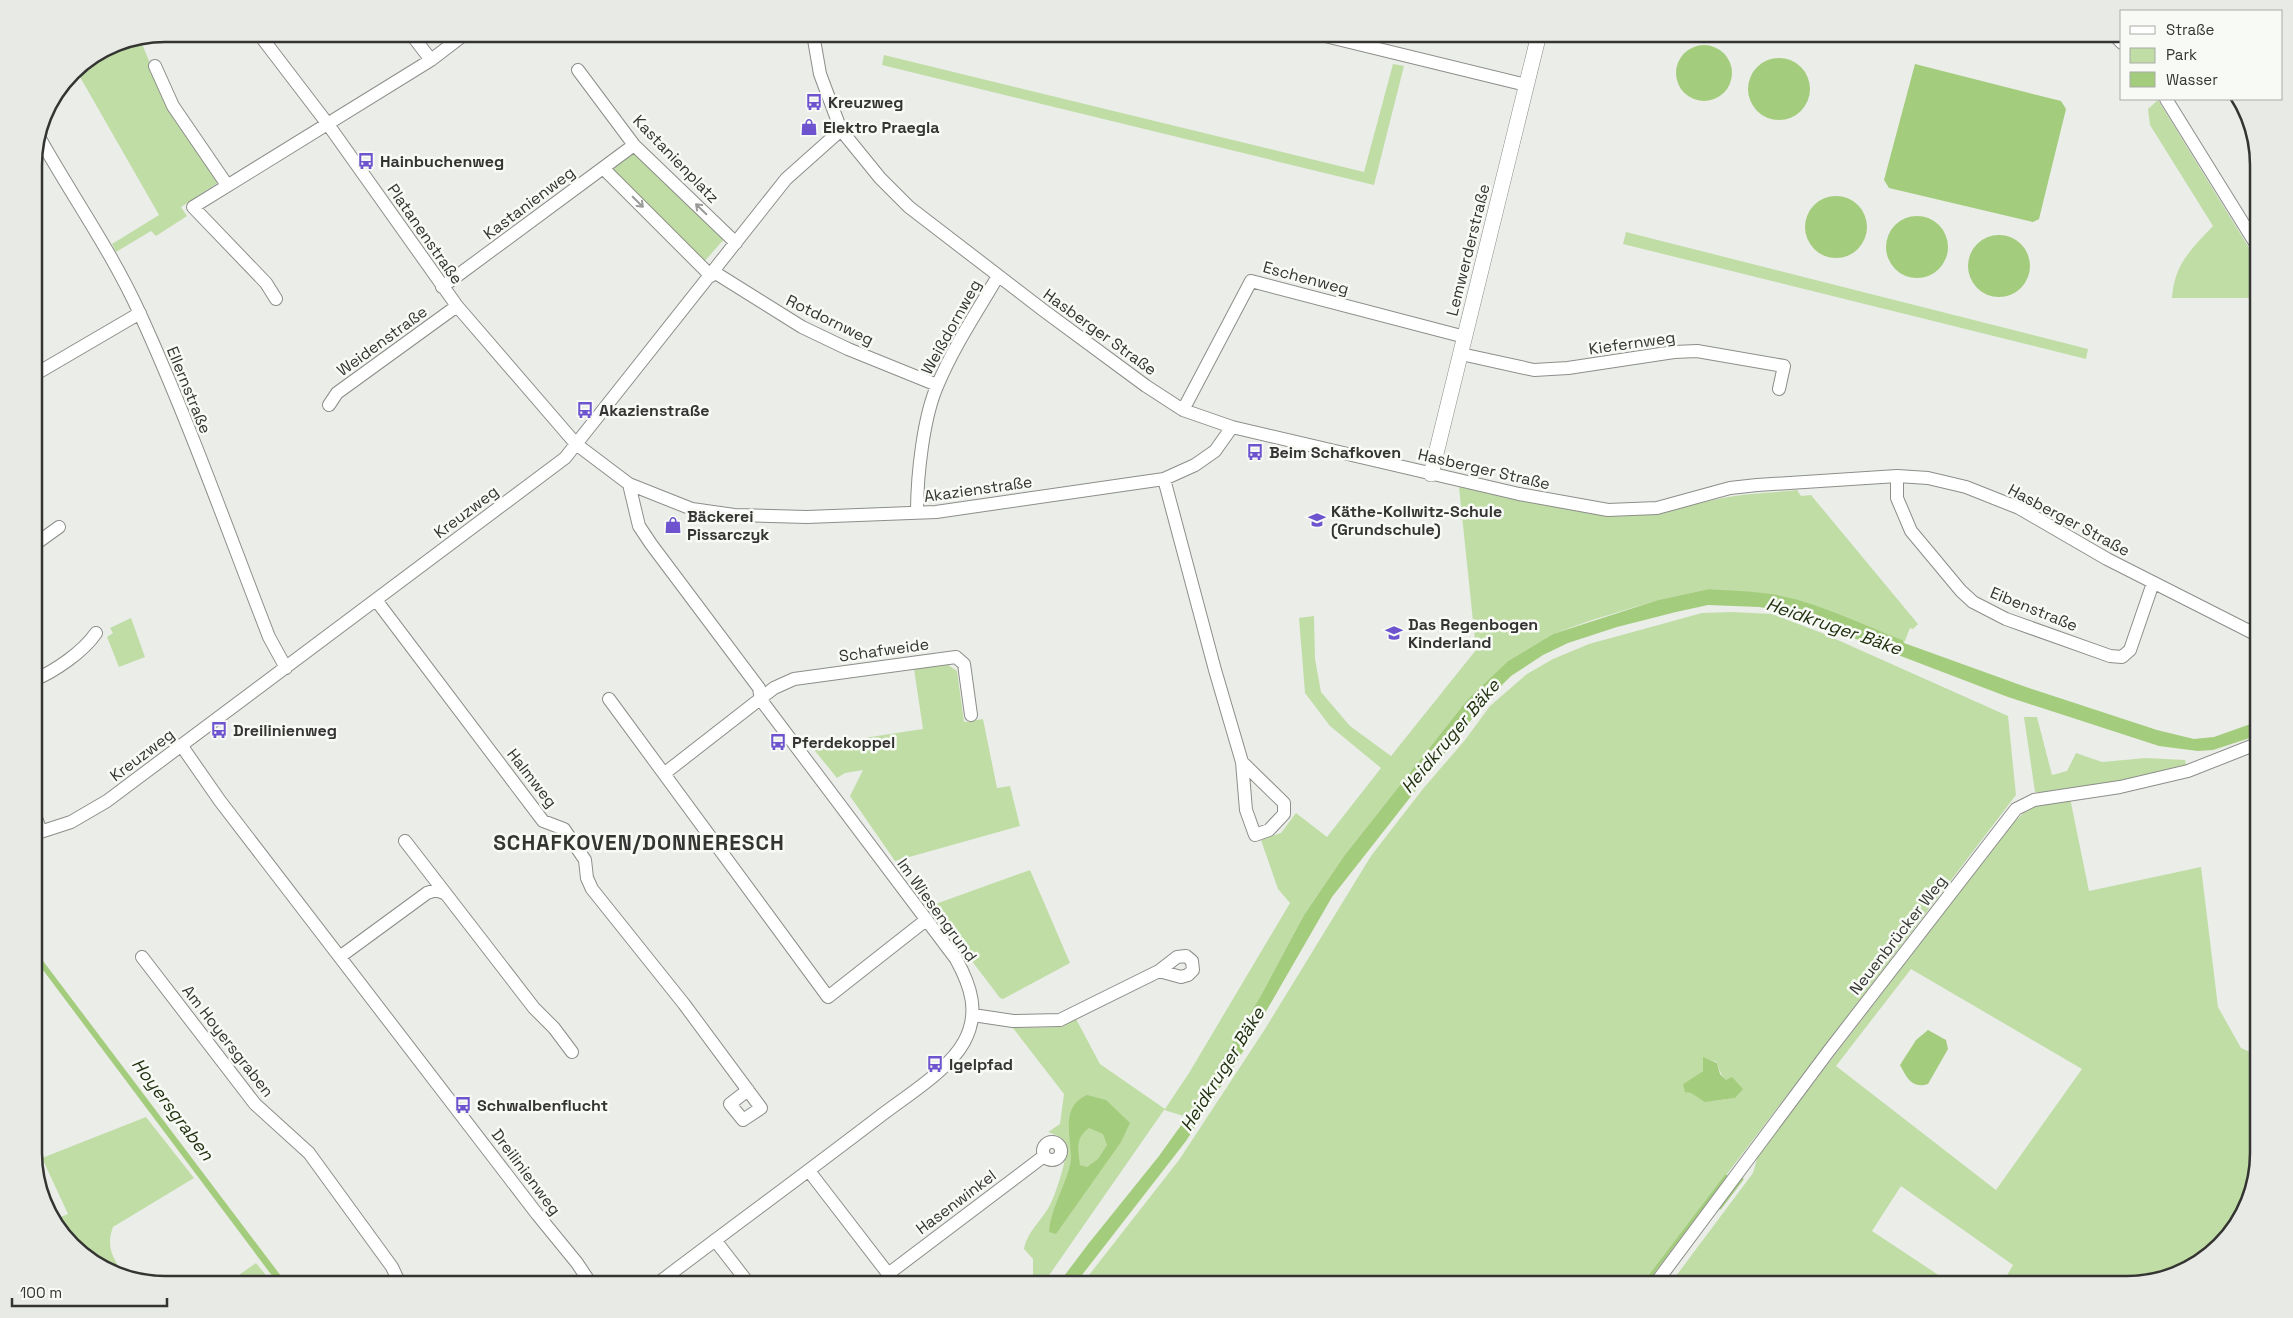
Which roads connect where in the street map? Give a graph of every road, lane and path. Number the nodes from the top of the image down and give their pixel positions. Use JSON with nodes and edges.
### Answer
{"nodes":[{"id":1,"x":1351,"y":42,"type":"edge"},
{"id":2,"x":1537,"y":42,"type":"edge"},
{"id":3,"x":266,"y":43,"type":"edge"},
{"id":4,"x":418,"y":43,"type":"edge"},
{"id":5,"x":453,"y":43,"type":"edge"},
{"id":6,"x":815,"y":43,"type":"edge"},
{"id":7,"x":431,"y":60,"type":"junction"},
{"id":8,"x":155,"y":66,"type":"dead end"},
{"id":9,"x":578,"y":70,"type":"dead end"},
{"id":10,"x":1526,"y":85,"type":"junction"},
{"id":11,"x":2167,"y":100,"type":"edge"},
{"id":12,"x":327,"y":123,"type":"junction"},
{"id":13,"x":841,"y":130,"type":"junction"},
{"id":14,"x":634,"y":144,"type":"junction"},
{"id":15,"x":45,"y":146,"type":"edge"},
{"id":16,"x":603,"y":168,"type":"junction"},
{"id":17,"x":227,"y":185,"type":"junction"},
{"id":18,"x":2250,"y":234,"type":"edge"},
{"id":19,"x":736,"y":243,"type":"junction"},
{"id":20,"x":713,"y":274,"type":"junction"},
{"id":21,"x":998,"y":276,"type":"junction"},
{"id":22,"x":442,"y":287,"type":"junction"},
{"id":23,"x":276,"y":298,"type":"dead end"},
{"id":24,"x":457,"y":306,"type":"junction"},
{"id":25,"x":140,"y":313,"type":"junction"},
{"id":26,"x":1465,"y":337,"type":"junction"},
{"id":27,"x":1461,"y":354,"type":"junction"},
{"id":28,"x":43,"y":369,"type":"edge"},
{"id":29,"x":937,"y":385,"type":"junction"},
{"id":30,"x":1779,"y":390,"type":"dead end"},
{"id":31,"x":329,"y":405,"type":"dead end"},
{"id":32,"x":1183,"y":410,"type":"junction"},
{"id":33,"x":1232,"y":428,"type":"junction"},
{"id":34,"x":576,"y":444,"type":"junction"},
{"id":35,"x":1432,"y":474,"type":"junction"},
{"id":36,"x":1897,"y":476,"type":"junction"},
{"id":37,"x":1164,"y":479,"type":"junction"},
{"id":38,"x":629,"y":484,"type":"junction"},
{"id":39,"x":917,"y":513,"type":"junction"},
{"id":40,"x":59,"y":527,"type":"dead end"},
{"id":41,"x":43,"y":539,"type":"edge"},
{"id":42,"x":2153,"y":583,"type":"junction"},
{"id":43,"x":376,"y":600,"type":"junction"},
{"id":44,"x":96,"y":632,"type":"dead end"},
{"id":45,"x":2250,"y":632,"type":"edge"},
{"id":46,"x":286,"y":668,"type":"junction"},
{"id":47,"x":43,"y":675,"type":"edge"},
{"id":48,"x":609,"y":699,"type":"dead end"},
{"id":49,"x":761,"y":700,"type":"junction"},
{"id":50,"x":972,"y":715,"type":"dead end"},
{"id":51,"x":181,"y":745,"type":"junction"},
{"id":52,"x":2250,"y":747,"type":"edge"},
{"id":53,"x":1242,"y":762,"type":"junction"},
{"id":54,"x":665,"y":773,"type":"junction"},
{"id":55,"x":43,"y":831,"type":"edge"},
{"id":56,"x":405,"y":841,"type":"dead end"},
{"id":57,"x":446,"y":894,"type":"junction"},
{"id":58,"x":926,"y":920,"type":"junction"},
{"id":59,"x":341,"y":956,"type":"junction"},
{"id":60,"x":142,"y":957,"type":"dead end"},
{"id":61,"x":1158,"y":971,"type":"dead end"},
{"id":62,"x":973,"y":1015,"type":"junction"},
{"id":63,"x":572,"y":1052,"type":"dead end"},
{"id":64,"x":748,"y":1090,"type":"dead end"},
{"id":65,"x":1044,"y":1156,"type":"dead end"},
{"id":66,"x":809,"y":1171,"type":"junction"},
{"id":67,"x":715,"y":1240,"type":"junction"},
{"id":68,"x":888,"y":1274,"type":"joint"},
{"id":69,"x":396,"y":1276,"type":"edge"},
{"id":70,"x":586,"y":1276,"type":"edge"},
{"id":71,"x":668,"y":1276,"type":"edge"},
{"id":72,"x":743,"y":1276,"type":"edge"},
{"id":73,"x":1661,"y":1276,"type":"edge"}],
"edges":[{"from":1,"to":10,"type":"street"},
{"from":2,"to":10,"type":"street","name":"Lemwerderstraße"},
{"from":3,"to":12,"type":"street","name":"Platanenstraße"},
{"from":4,"to":7,"type":"street"},
{"from":5,"to":7,"type":"street"},
{"from":6,"to":13,"type":"street","name":"Hasberger Straße"},
{"from":7,"to":12,"type":"street"},
{"from":8,"to":17,"type":"street"},
{"from":9,"to":14,"type":"street","name":"Kastanienplatz"},
{"from":10,"to":26,"type":"street","name":"Lemwerderstraße"},
{"from":11,"to":18,"type":"street"},
{"from":12,"to":17,"type":"street"},
{"from":12,"to":22,"type":"street","name":"Platanenstraße"},
{"from":13,"to":19,"type":"street","name":"Kreuzweg"},
{"from":13,"to":21,"type":"street","name":"Hasberger Straße"},
{"from":14,"to":16,"type":"street","name":"Kastanienweg"},
{"from":19,"to":14,"type":"street","name":"Kastanienplatz","one_way":true},
{"from":15,"to":25,"type":"street","name":"Ellernstraße"},
{"from":16,"to":20,"type":"street","one_way":true},
{"from":16,"to":22,"type":"street","name":"Kastanienweg"},
{"from":17,"to":23,"type":"street"},
{"from":19,"to":20,"type":"street","name":"Kreuzweg"},
{"from":20,"to":29,"type":"street","name":"Rotdornweg"},
{"from":20,"to":34,"type":"street","name":"Kreuzweg"},
{"from":21,"to":29,"type":"street","name":"Weißdornweg"},
{"from":21,"to":32,"type":"street","name":"Hasberger Straße"},
{"from":22,"to":24,"type":"street","name":"Platanenstraße"},
{"from":24,"to":31,"type":"street","name":"Weidenstraße"},
{"from":24,"to":34,"type":"street","name":"Platanenstraße"},
{"from":25,"to":28,"type":"street"},
{"from":25,"to":46,"type":"street","name":"Ellernstraße"},
{"from":26,"to":27,"type":"street","name":"Lemwerderstraße"},
{"from":26,"to":32,"type":"street","name":"Eschenweg"},
{"from":27,"to":30,"type":"street","name":"Kiefernweg"},
{"from":27,"to":35,"type":"street","name":"Lemwerderstraße"},
{"from":29,"to":39,"type":"street","name":"Weißdornweg"},
{"from":32,"to":33,"type":"street","name":"Hasberger Straße"},
{"from":33,"to":35,"type":"street","name":"Hasberger Straße"},
{"from":33,"to":37,"type":"street","name":"Akazienstraße"},
{"from":34,"to":38,"type":"street","name":"Akazienstraße"},
{"from":34,"to":43,"type":"street","name":"Kreuzweg"},
{"from":35,"to":36,"type":"street","name":"Hasberger Straße"},
{"from":36,"to":42,"type":"street","name":"Hasberger Straße"},
{"from":36,"to":42,"type":"street","name":"Eibenstraße"},
{"from":37,"to":39,"type":"street","name":"Akazienstraße"},
{"from":37,"to":53,"type":"street"},
{"from":38,"to":39,"type":"street","name":"Akazienstraße"},
{"from":38,"to":49,"type":"street","name":"Im Wiesengrund"},
{"from":40,"to":41,"type":"street"},
{"from":42,"to":45,"type":"street","name":"Hasberger Straße"},
{"from":43,"to":46,"type":"street","name":"Kreuzweg"},
{"from":43,"to":64,"type":"street","name":"Halmweg"},
{"from":44,"to":47,"type":"street"},
{"from":46,"to":51,"type":"street","name":"Kreuzweg"},
{"from":48,"to":54,"type":"street"},
{"from":49,"to":50,"type":"street","name":"Schafweide"},
{"from":49,"to":54,"type":"street"},
{"from":49,"to":58,"type":"street","name":"Im Wiesengrund"},
{"from":51,"to":55,"type":"street","name":"Kreuzweg"},
{"from":51,"to":59,"type":"street","name":"Dreilinienweg"},
{"from":52,"to":73,"type":"street","name":"Neuenbrücker Weg"},
{"from":53,"to":53,"type":"street"},
{"from":54,"to":58,"type":"street"},
{"from":56,"to":57,"type":"street"},
{"from":57,"to":59,"type":"street"},
{"from":57,"to":63,"type":"street"},
{"from":58,"to":62,"type":"street","name":"Im Wiesengrund"},
{"from":59,"to":70,"type":"street","name":"Dreilinienweg"},
{"from":60,"to":69,"type":"street","name":"Am Hoyersgraben"},
{"from":61,"to":62,"type":"street"},
{"from":62,"to":66,"type":"street","name":"Im Wiesengrund"},
{"from":65,"to":68,"type":"street","name":"Hasenwinkel"},
{"from":66,"to":67,"type":"street","name":"Im Wiesengrund"},
{"from":66,"to":68,"type":"street"},
{"from":67,"to":71,"type":"street","name":"Im Wiesengrund"},
{"from":67,"to":72,"type":"street"}]}
